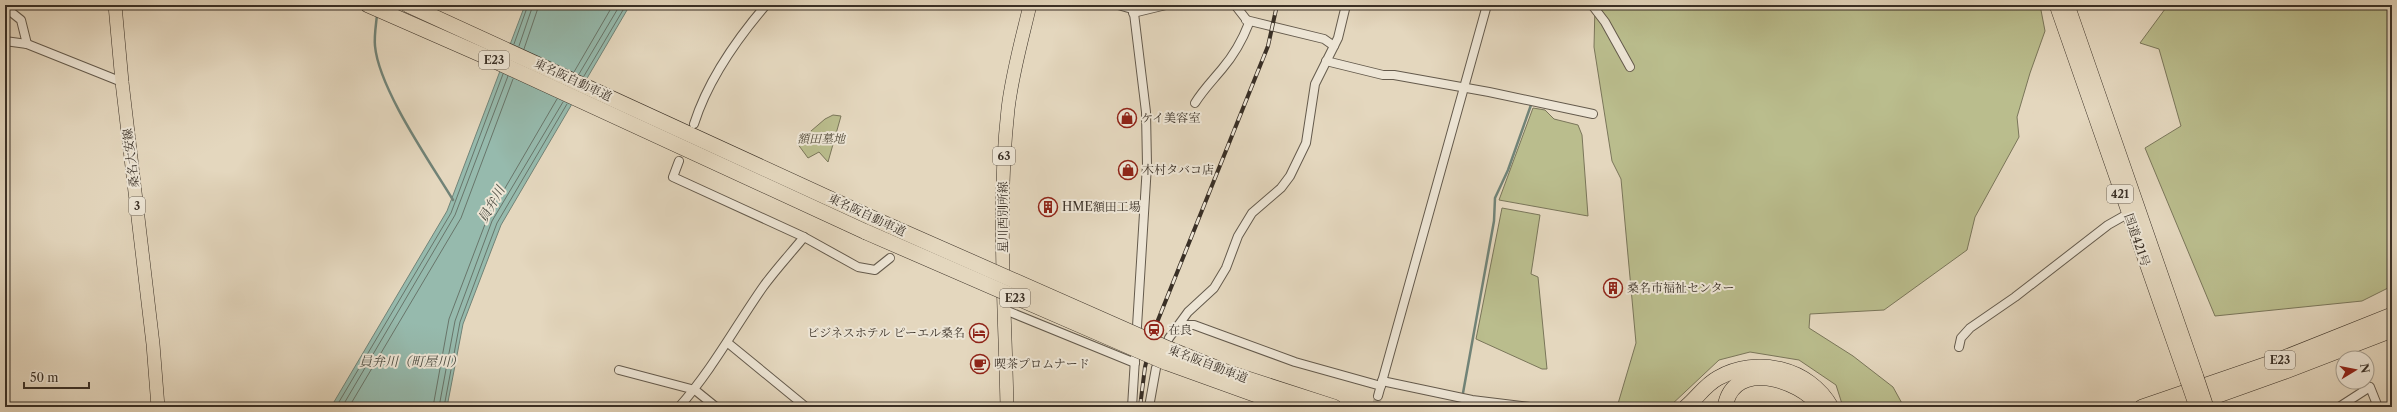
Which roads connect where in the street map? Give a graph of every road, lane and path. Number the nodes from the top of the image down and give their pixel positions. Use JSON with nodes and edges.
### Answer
{"nodes":[{"id":1,"x":9,"y":5,"type":"edge"},
{"id":2,"x":115,"y":5,"type":"edge"},
{"id":3,"x":368,"y":5,"type":"edge"},
{"id":4,"x":408,"y":5,"type":"edge"},
{"id":5,"x":766,"y":5,"type":"edge"},
{"id":6,"x":1030,"y":5,"type":"edge"},
{"id":7,"x":1118,"y":5,"type":"edge"},
{"id":8,"x":1166,"y":5,"type":"edge"},
{"id":9,"x":1235,"y":5,"type":"edge"},
{"id":10,"x":1346,"y":5,"type":"edge"},
{"id":11,"x":1487,"y":5,"type":"edge"},
{"id":12,"x":1592,"y":5,"type":"edge"},
{"id":13,"x":2056,"y":5,"type":"edge"},
{"id":14,"x":2068,"y":5,"type":"edge"},
{"id":15,"x":1133,"y":9,"type":"edge"},
{"id":16,"x":1246,"y":20,"type":"junction"},
{"id":17,"x":5,"y":41,"type":"edge"},
{"id":18,"x":27,"y":44,"type":"junction"},
{"id":19,"x":1334,"y":46,"type":"junction"},
{"id":20,"x":1326,"y":61,"type":"junction"},
{"id":21,"x":1630,"y":67,"type":"dead end"},
{"id":22,"x":122,"y":82,"type":"junction"},
{"id":23,"x":1465,"y":87,"type":"junction"},
{"id":24,"x":1195,"y":103,"type":"dead end"},
{"id":25,"x":621,"y":111,"type":"junction"},
{"id":26,"x":1593,"y":114,"type":"dead end"},
{"id":27,"x":694,"y":124,"type":"dead end"},
{"id":28,"x":679,"y":161,"type":"dead end"},
{"id":29,"x":2133,"y":212,"type":"junction"},
{"id":30,"x":804,"y":237,"type":"junction"},
{"id":31,"x":890,"y":258,"type":"dead end"},
{"id":32,"x":1005,"y":310,"type":"junction"},
{"id":33,"x":2392,"y":315,"type":"edge"},
{"id":34,"x":1176,"y":329,"type":"junction"},
{"id":35,"x":2392,"y":330,"type":"edge"},
{"id":36,"x":728,"y":342,"type":"junction"},
{"id":37,"x":1959,"y":347,"type":"dead end"},
{"id":38,"x":1167,"y":355,"type":"junction"},
{"id":39,"x":1135,"y":363,"type":"junction"},
{"id":40,"x":619,"y":370,"type":"dead end"},
{"id":41,"x":2192,"y":379,"type":"junction"},
{"id":42,"x":1382,"y":384,"type":"junction"},
{"id":43,"x":695,"y":390,"type":"junction"},
{"id":44,"x":1378,"y":396,"type":"tunnel mouth"},
{"id":45,"x":158,"y":407,"type":"edge"},
{"id":46,"x":679,"y":407,"type":"edge"},
{"id":47,"x":716,"y":407,"type":"edge"},
{"id":48,"x":806,"y":407,"type":"edge"},
{"id":49,"x":1007,"y":407,"type":"edge"},
{"id":50,"x":1132,"y":407,"type":"edge"},
{"id":51,"x":1149,"y":407,"type":"edge"},
{"id":52,"x":1290,"y":407,"type":"edge"},
{"id":53,"x":1334,"y":407,"type":"edge"},
{"id":54,"x":1530,"y":407,"type":"edge"},
{"id":55,"x":1686,"y":407,"type":"edge"},
{"id":56,"x":1725,"y":407,"type":"edge"},
{"id":57,"x":1820,"y":407,"type":"edge"},
{"id":58,"x":1831,"y":407,"type":"edge"},
{"id":59,"x":2142,"y":407,"type":"edge"},
{"id":60,"x":2185,"y":407,"type":"edge"},
{"id":61,"x":2196,"y":407,"type":"edge"},
{"id":62,"x":2207,"y":407,"type":"edge"},
{"id":63,"x":2339,"y":407,"type":"edge"},
{"id":64,"x":2378,"y":407,"type":"edge"}],
"edges":[{"from":1,"to":18,"type":"street"},
{"from":2,"to":22,"type":"main road","name":"桑名大安線","number":"3"},
{"from":3,"to":25,"type":"highway","name":"東名阪自動車道","number":"E23"},
{"from":4,"to":25,"type":"highway","name":"東名阪自動車道","number":"E23"},
{"from":5,"to":27,"type":"street"},
{"from":6,"to":32,"type":"main road","name":"星川西別所線","number":"63"},
{"from":7,"to":15,"type":"street"},
{"from":8,"to":15,"type":"street"},
{"from":9,"to":16,"type":"street"},
{"from":10,"to":19,"type":"street"},
{"from":11,"to":23,"type":"street"},
{"from":12,"to":21,"type":"street"},
{"from":13,"to":29,"type":"main road","name":"国道421号","number":"421"},
{"from":14,"to":29,"type":"main road","name":"国道421号","number":"421"},
{"from":15,"to":39,"type":"street"},
{"from":16,"to":19,"type":"street"},
{"from":16,"to":24,"type":"street"},
{"from":17,"to":18,"type":"street"},
{"from":18,"to":22,"type":"street"},
{"from":19,"to":20,"type":"street"},
{"from":20,"to":23,"type":"street"},
{"from":20,"to":34,"type":"street"},
{"from":22,"to":45,"type":"main road","name":"桑名大安線","number":"3"},
{"from":23,"to":26,"type":"street"},
{"from":23,"to":42,"type":"street"},
{"from":25,"to":38,"type":"highway","name":"東名阪自動車道","number":"E23","bridge":true},
{"from":25,"to":38,"type":"highway","name":"東名阪自動車道","number":"E23","bridge":true},
{"from":28,"to":30,"type":"street"},
{"from":29,"to":37,"type":"street"},
{"from":29,"to":41,"type":"main road","name":"国道421号","number":"421"},
{"from":30,"to":31,"type":"street"},
{"from":30,"to":36,"type":"street"},
{"from":32,"to":39,"type":"street"},
{"from":32,"to":49,"type":"main road","name":"星川西別所線","number":"63"},
{"from":33,"to":59,"type":"highway","number":"E23"},
{"from":34,"to":42,"type":"street"},
{"from":34,"to":51,"type":"street"},
{"from":35,"to":60,"type":"highway","number":"E23"},
{"from":36,"to":43,"type":"street"},
{"from":36,"to":48,"type":"street"},
{"from":38,"to":52,"type":"highway","name":"東名阪自動車道","number":"E23"},
{"from":38,"to":53,"type":"highway","name":"東名阪自動車道","number":"E23"},
{"from":39,"to":50,"type":"street"},
{"from":40,"to":43,"type":"street"},
{"from":41,"to":61,"type":"main road","name":"国道421号","number":"421","bridge":true},
{"from":41,"to":62,"type":"main road","name":"国道421号","number":"421","bridge":true},
{"from":42,"to":44,"type":"street"},
{"from":42,"to":54,"type":"street"},
{"from":43,"to":46,"type":"street"},
{"from":43,"to":47,"type":"street"},
{"from":55,"to":58,"type":"highway"},
{"from":56,"to":57,"type":"highway"},
{"from":63,"to":64,"type":"street"}]}
